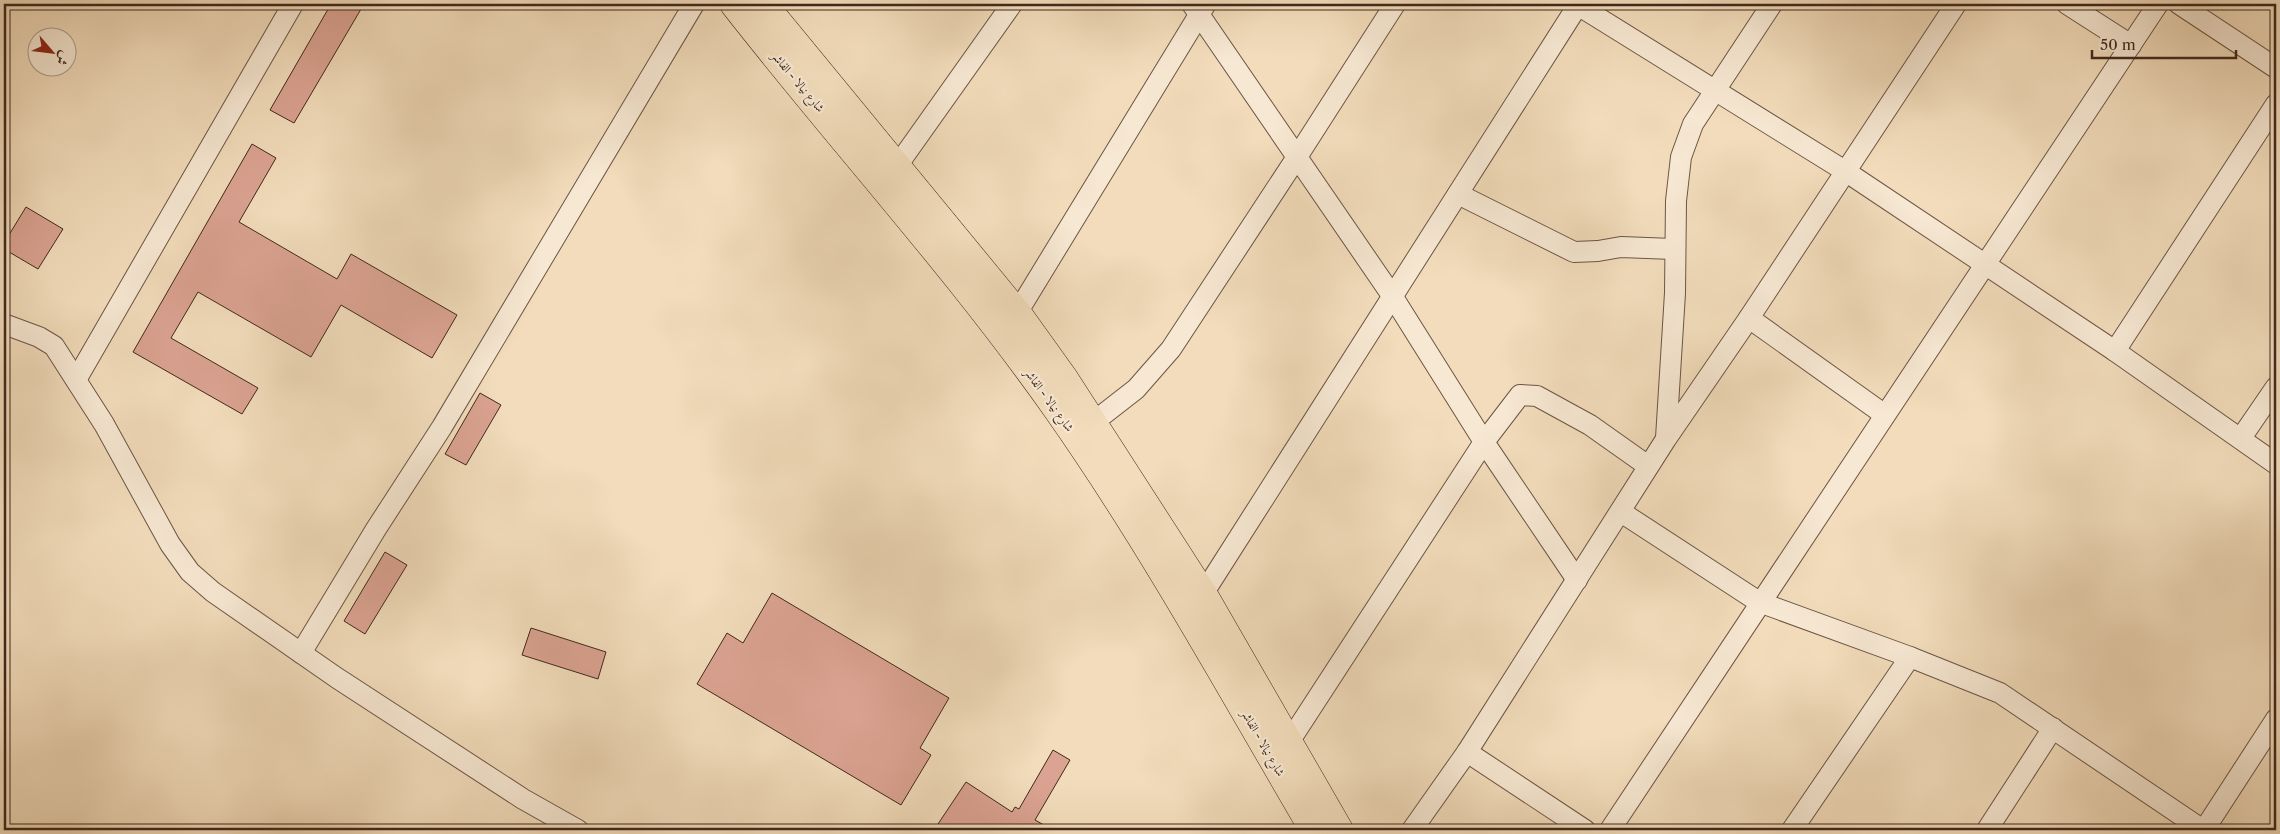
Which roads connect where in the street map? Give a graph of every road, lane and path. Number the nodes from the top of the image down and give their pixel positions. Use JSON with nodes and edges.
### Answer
{"nodes":[{"id":1,"x":294,"y":4,"type":"edge"},
{"id":2,"x":694,"y":4,"type":"edge"},
{"id":3,"x":734,"y":4,"type":"edge"},
{"id":4,"x":763,"y":4,"type":"edge"},
{"id":5,"x":1012,"y":4,"type":"edge"},
{"id":6,"x":1394,"y":4,"type":"edge"},
{"id":7,"x":1577,"y":4,"type":"edge"},
{"id":8,"x":1772,"y":4,"type":"edge"},
{"id":9,"x":1956,"y":4,"type":"edge"},
{"id":10,"x":2068,"y":4,"type":"edge"},
{"id":11,"x":2158,"y":4,"type":"edge"},
{"id":12,"x":2179,"y":4,"type":"edge"},
{"id":13,"x":1199,"y":7,"type":"edge"},
{"id":14,"x":2131,"y":45,"type":"junction"},
{"id":15,"x":2276,"y":68,"type":"edge"},
{"id":16,"x":1715,"y":91,"type":"junction"},
{"id":17,"x":2276,"y":104,"type":"edge"},
{"id":18,"x":1298,"y":157,"type":"junction"},
{"id":19,"x":896,"y":166,"type":"junction"},
{"id":20,"x":1845,"y":171,"type":"junction"},
{"id":21,"x":1458,"y":194,"type":"junction"},
{"id":22,"x":1674,"y":249,"type":"junction"},
{"id":23,"x":1986,"y":265,"type":"junction"},
{"id":24,"x":1393,"y":297,"type":"junction"},
{"id":25,"x":1017,"y":313,"type":"junction"},
{"id":26,"x":1749,"y":318,"type":"junction"},
{"id":27,"x":4,"y":324,"type":"edge"},
{"id":28,"x":2115,"y":351,"type":"junction"},
{"id":29,"x":76,"y":380,"type":"junction"},
{"id":30,"x":2276,"y":387,"type":"edge"},
{"id":31,"x":1885,"y":415,"type":"junction"},
{"id":32,"x":1085,"y":430,"type":"junction"},
{"id":33,"x":2241,"y":438,"type":"junction"},
{"id":34,"x":1666,"y":439,"type":"junction"},
{"id":35,"x":1484,"y":442,"type":"junction"},
{"id":36,"x":2276,"y":464,"type":"edge"},
{"id":37,"x":1648,"y":466,"type":"junction"},
{"id":38,"x":1621,"y":512,"type":"junction"},
{"id":39,"x":1577,"y":580,"type":"junction"},
{"id":40,"x":1203,"y":594,"type":"junction"},
{"id":41,"x":1759,"y":602,"type":"junction"},
{"id":42,"x":301,"y":653,"type":"junction"},
{"id":43,"x":1910,"y":657,"type":"junction"},
{"id":44,"x":2276,"y":719,"type":"edge"},
{"id":45,"x":2053,"y":728,"type":"junction"},
{"id":46,"x":1289,"y":742,"type":"junction"},
{"id":47,"x":1467,"y":752,"type":"junction"},
{"id":48,"x":578,"y":830,"type":"edge"},
{"id":49,"x":1314,"y":830,"type":"edge"},
{"id":50,"x":1339,"y":830,"type":"edge"},
{"id":51,"x":1412,"y":830,"type":"edge"},
{"id":52,"x":1585,"y":830,"type":"edge"},
{"id":53,"x":1610,"y":830,"type":"edge"},
{"id":54,"x":1792,"y":830,"type":"edge"},
{"id":55,"x":1987,"y":830,"type":"edge"},
{"id":56,"x":2204,"y":830,"type":"edge"}],
"edges":[{"from":1,"to":29,"type":"street"},
{"from":2,"to":42,"type":"street"},
{"from":3,"to":32,"type":"highway","name":"شارع نيالا - الفاشر"},
{"from":4,"to":19,"type":"highway","name":"شارع نيالا - الفاشر"},
{"from":5,"to":19,"type":"street"},
{"from":6,"to":18,"type":"street"},
{"from":7,"to":16,"type":"street"},
{"from":7,"to":21,"type":"street"},
{"from":8,"to":16,"type":"street"},
{"from":9,"to":20,"type":"street"},
{"from":10,"to":14,"type":"street"},
{"from":11,"to":14,"type":"street"},
{"from":12,"to":15,"type":"street"},
{"from":13,"to":18,"type":"street"},
{"from":13,"to":25,"type":"street"},
{"from":14,"to":23,"type":"street"},
{"from":16,"to":20,"type":"street"},
{"from":16,"to":22,"type":"street"},
{"from":17,"to":28,"type":"street"},
{"from":18,"to":24,"type":"street"},
{"from":18,"to":32,"type":"street"},
{"from":19,"to":25,"type":"highway","name":"شارع نيالا - الفاشر"},
{"from":20,"to":23,"type":"street"},
{"from":20,"to":26,"type":"street"},
{"from":21,"to":22,"type":"street"},
{"from":21,"to":24,"type":"street"},
{"from":22,"to":34,"type":"street"},
{"from":23,"to":28,"type":"street"},
{"from":23,"to":31,"type":"street"},
{"from":24,"to":35,"type":"street"},
{"from":24,"to":40,"type":"street"},
{"from":25,"to":32,"type":"highway","name":"شارع نيالا - الفاشر"},
{"from":26,"to":31,"type":"street"},
{"from":26,"to":34,"type":"street"},
{"from":27,"to":29,"type":"street"},
{"from":28,"to":33,"type":"street"},
{"from":29,"to":42,"type":"street"},
{"from":30,"to":33,"type":"street"},
{"from":31,"to":41,"type":"street"},
{"from":32,"to":40,"type":"highway","name":"شارع نيالا - الفاشر"},
{"from":32,"to":49,"type":"highway","name":"شارع نيالا - الفاشر"},
{"from":33,"to":36,"type":"street"},
{"from":34,"to":37,"type":"street"},
{"from":35,"to":37,"type":"street"},
{"from":35,"to":39,"type":"street"},
{"from":35,"to":46,"type":"street"},
{"from":37,"to":38,"type":"street"},
{"from":38,"to":39,"type":"street"},
{"from":38,"to":41,"type":"street"},
{"from":39,"to":47,"type":"street"},
{"from":40,"to":46,"type":"highway","name":"شارع نيالا - الفاشر"},
{"from":41,"to":43,"type":"street"},
{"from":41,"to":53,"type":"street"},
{"from":42,"to":48,"type":"street"},
{"from":43,"to":45,"type":"street"},
{"from":43,"to":54,"type":"street"},
{"from":44,"to":56,"type":"street"},
{"from":45,"to":55,"type":"street"},
{"from":45,"to":56,"type":"street"},
{"from":46,"to":50,"type":"highway","name":"شارع نيالا - الفاشر"},
{"from":47,"to":51,"type":"street"},
{"from":47,"to":52,"type":"street"}]}
